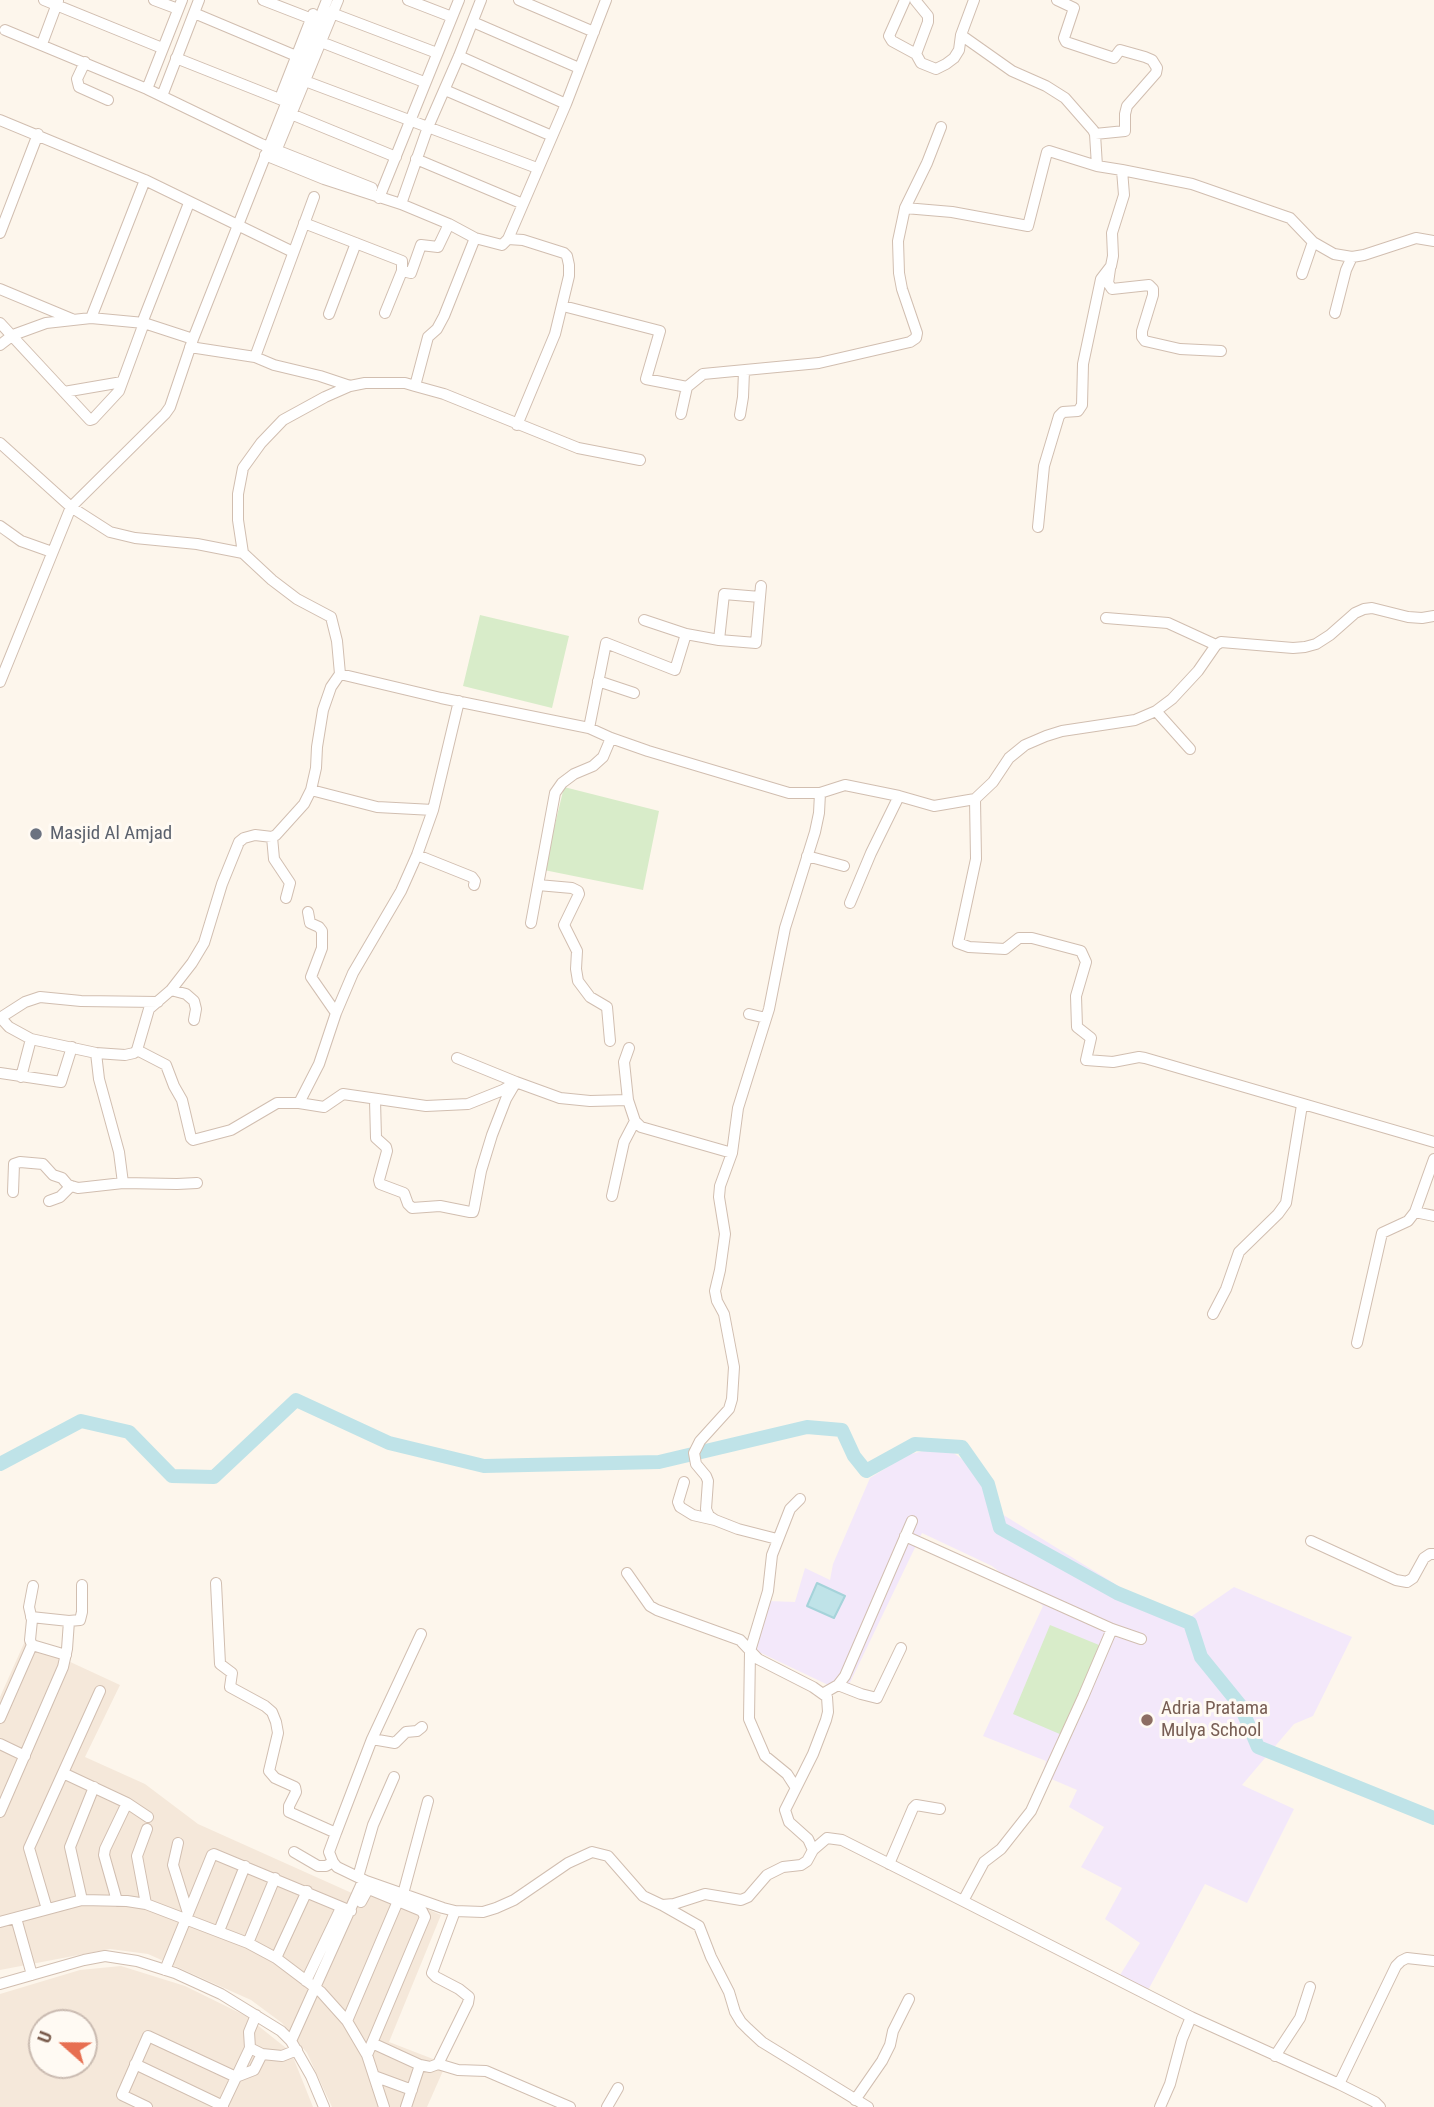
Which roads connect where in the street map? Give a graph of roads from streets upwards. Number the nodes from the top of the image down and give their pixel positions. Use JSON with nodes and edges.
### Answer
{"nodes":[{"id":1,"x":44,"y":0,"type":"edge"},
{"id":2,"x":154,"y":0,"type":"edge"},
{"id":3,"x":263,"y":0,"type":"edge"},
{"id":4,"x":338,"y":0,"type":"edge"},
{"id":5,"x":408,"y":0,"type":"edge"},
{"id":6,"x":459,"y":0,"type":"edge"},
{"id":7,"x":481,"y":0,"type":"edge"},
{"id":8,"x":519,"y":0,"type":"edge"},
{"id":9,"x":606,"y":0,"type":"edge"},
{"id":10,"x":905,"y":0,"type":"edge"},
{"id":11,"x":915,"y":0,"type":"edge"},
{"id":12,"x":974,"y":0,"type":"edge"},
{"id":13,"x":1057,"y":0,"type":"edge"},
{"id":14,"x":58,"y":3,"type":"edge"},
{"id":15,"x":323,"y":6,"type":"edge"},
{"id":16,"x":179,"y":7,"type":"edge"},
{"id":17,"x":195,"y":11,"type":"edge"},
{"id":18,"x":452,"y":17,"type":"junction"},
{"id":19,"x":312,"y":19,"type":"junction"},
{"id":20,"x":473,"y":22,"type":"junction"},
{"id":21,"x":5,"y":30,"type":"dead end"},
{"id":22,"x":594,"y":32,"type":"junction"},
{"id":23,"x":961,"y":35,"type":"junction"},
{"id":24,"x":321,"y":42,"type":"junction"},
{"id":25,"x":41,"y":44,"type":"junction"},
{"id":26,"x":162,"y":48,"type":"junction"},
{"id":27,"x":437,"y":53,"type":"junction"},
{"id":28,"x":916,"y":54,"type":"junction"},
{"id":29,"x":459,"y":56,"type":"junction"},
{"id":30,"x":176,"y":58,"type":"junction"},
{"id":31,"x":304,"y":59,"type":"junction"},
{"id":32,"x":85,"y":62,"type":"junction"},
{"id":33,"x":579,"y":68,"type":"junction"},
{"id":34,"x":305,"y":82,"type":"junction"},
{"id":35,"x":424,"y":83,"type":"junction"},
{"id":36,"x":147,"y":89,"type":"junction"},
{"id":37,"x":444,"y":91,"type":"junction"},
{"id":38,"x":162,"y":96,"type":"junction"},
{"id":39,"x":108,"y":100,"type":"dead end"},
{"id":40,"x":566,"y":104,"type":"junction"},
{"id":41,"x":288,"y":105,"type":"junction"},
{"id":42,"x":0,"y":120,"type":"edge"},
{"id":43,"x":409,"y":120,"type":"junction"},
{"id":44,"x":428,"y":127,"type":"junction"},
{"id":45,"x":941,"y":127,"type":"dead end"},
{"id":46,"x":38,"y":134,"type":"junction"},
{"id":47,"x":1095,"y":134,"type":"junction"},
{"id":48,"x":552,"y":136,"type":"junction"},
{"id":49,"x":269,"y":151,"type":"junction"},
{"id":50,"x":396,"y":157,"type":"junction"},
{"id":51,"x":416,"y":159,"type":"junction"},
{"id":52,"x":1097,"y":166,"type":"junction"},
{"id":53,"x":537,"y":168,"type":"junction"},
{"id":54,"x":1122,"y":170,"type":"junction"},
{"id":55,"x":145,"y":180,"type":"junction"},
{"id":56,"x":380,"y":195,"type":"junction"},
{"id":57,"x":314,"y":197,"type":"dead end"},
{"id":58,"x":189,"y":202,"type":"junction"},
{"id":59,"x":401,"y":204,"type":"junction"},
{"id":60,"x":523,"y":204,"type":"junction"},
{"id":61,"x":5,"y":205,"type":"edge"},
{"id":62,"x":905,"y":208,"type":"junction"},
{"id":63,"x":304,"y":223,"type":"junction"},
{"id":64,"x":449,"y":224,"type":"junction"},
{"id":65,"x":237,"y":225,"type":"junction"},
{"id":66,"x":0,"y":233,"type":"edge"},
{"id":67,"x":475,"y":238,"type":"junction"},
{"id":68,"x":508,"y":239,"type":"junction"},
{"id":69,"x":1434,"y":241,"type":"edge"},
{"id":70,"x":1313,"y":242,"type":"junction"},
{"id":71,"x":356,"y":243,"type":"junction"},
{"id":72,"x":293,"y":252,"type":"junction"},
{"id":73,"x":1352,"y":257,"type":"junction"},
{"id":74,"x":1111,"y":266,"type":"junction"},
{"id":75,"x":402,"y":271,"type":"junction"},
{"id":76,"x":1302,"y":274,"type":"dead end"},
{"id":77,"x":0,"y":289,"type":"edge"},
{"id":78,"x":563,"y":306,"type":"junction"},
{"id":79,"x":385,"y":313,"type":"dead end"},
{"id":80,"x":1335,"y":313,"type":"dead end"},
{"id":81,"x":329,"y":314,"type":"dead end"},
{"id":82,"x":91,"y":318,"type":"junction"},
{"id":83,"x":72,"y":320,"type":"junction"},
{"id":84,"x":0,"y":323,"type":"edge"},
{"id":85,"x":143,"y":323,"type":"junction"},
{"id":86,"x":13,"y":335,"type":"junction"},
{"id":87,"x":192,"y":343,"type":"junction"},
{"id":88,"x":0,"y":345,"type":"edge"},
{"id":89,"x":1221,"y":351,"type":"dead end"},
{"id":90,"x":255,"y":357,"type":"junction"},
{"id":91,"x":744,"y":371,"type":"junction"},
{"id":92,"x":122,"y":382,"type":"junction"},
{"id":93,"x":350,"y":386,"type":"junction"},
{"id":94,"x":415,"y":386,"type":"junction"},
{"id":95,"x":688,"y":387,"type":"junction"},
{"id":96,"x":64,"y":392,"type":"junction"},
{"id":97,"x":681,"y":414,"type":"dead end"},
{"id":98,"x":740,"y":415,"type":"dead end"},
{"id":99,"x":517,"y":425,"type":"junction"},
{"id":100,"x":0,"y":443,"type":"edge"},
{"id":101,"x":640,"y":460,"type":"dead end"},
{"id":102,"x":71,"y":508,"type":"junction"},
{"id":103,"x":0,"y":526,"type":"edge"},
{"id":104,"x":1038,"y":527,"type":"dead end"},
{"id":105,"x":52,"y":552,"type":"junction"},
{"id":106,"x":243,"y":553,"type":"junction"},
{"id":107,"x":1434,"y":616,"type":"edge"},
{"id":108,"x":1106,"y":618,"type":"dead end"},
{"id":109,"x":644,"y":620,"type":"dead end"},
{"id":110,"x":609,"y":631,"type":"dead end"},
{"id":111,"x":686,"y":634,"type":"junction"},
{"id":112,"x":719,"y":640,"type":"junction"},
{"id":113,"x":606,"y":643,"type":"junction"},
{"id":114,"x":1216,"y":645,"type":"junction"},
{"id":115,"x":340,"y":674,"type":"junction"},
{"id":116,"x":1,"y":678,"type":"edge"},
{"id":117,"x":598,"y":681,"type":"junction"},
{"id":118,"x":634,"y":693,"type":"dead end"},
{"id":119,"x":459,"y":701,"type":"junction"},
{"id":120,"x":1156,"y":711,"type":"junction"},
{"id":121,"x":589,"y":728,"type":"junction"},
{"id":122,"x":611,"y":738,"type":"junction"},
{"id":123,"x":1190,"y":748,"type":"dead end"},
{"id":124,"x":311,"y":790,"type":"junction"},
{"id":125,"x":820,"y":793,"type":"junction"},
{"id":126,"x":899,"y":796,"type":"junction"},
{"id":127,"x":975,"y":799,"type":"junction"},
{"id":128,"x":433,"y":810,"type":"junction"},
{"id":129,"x":272,"y":837,"type":"junction"},
{"id":130,"x":417,"y":855,"type":"junction"},
{"id":131,"x":807,"y":856,"type":"junction"},
{"id":132,"x":844,"y":866,"type":"dead end"},
{"id":133,"x":474,"y":885,"type":"dead end"},
{"id":134,"x":538,"y":885,"type":"junction"},
{"id":135,"x":286,"y":898,"type":"dead end"},
{"id":136,"x":850,"y":903,"type":"dead end"},
{"id":137,"x":308,"y":912,"type":"dead end"},
{"id":138,"x":531,"y":923,"type":"dead end"},
{"id":139,"x":171,"y":990,"type":"junction"},
{"id":140,"x":158,"y":1002,"type":"junction"},
{"id":141,"x":336,"y":1013,"type":"junction"},
{"id":142,"x":749,"y":1014,"type":"dead end"},
{"id":143,"x":0,"y":1017,"type":"edge"},
{"id":144,"x":766,"y":1018,"type":"junction"},
{"id":145,"x":194,"y":1020,"type":"dead end"},
{"id":146,"x":31,"y":1040,"type":"junction"},
{"id":147,"x":610,"y":1041,"type":"dead end"},
{"id":148,"x":72,"y":1047,"type":"junction"},
{"id":149,"x":629,"y":1048,"type":"dead end"},
{"id":150,"x":137,"y":1050,"type":"junction"},
{"id":151,"x":96,"y":1054,"type":"junction"},
{"id":152,"x":457,"y":1058,"type":"dead end"},
{"id":153,"x":0,"y":1073,"type":"edge"},
{"id":154,"x":21,"y":1077,"type":"junction"},
{"id":155,"x":516,"y":1082,"type":"junction"},
{"id":156,"x":375,"y":1100,"type":"junction"},
{"id":157,"x":628,"y":1100,"type":"junction"},
{"id":158,"x":299,"y":1103,"type":"junction"},
{"id":159,"x":1302,"y":1105,"type":"junction"},
{"id":160,"x":635,"y":1121,"type":"junction"},
{"id":161,"x":1434,"y":1142,"type":"edge"},
{"id":162,"x":732,"y":1153,"type":"junction"},
{"id":163,"x":1434,"y":1159,"type":"edge"},
{"id":164,"x":123,"y":1183,"type":"junction"},
{"id":165,"x":197,"y":1183,"type":"dead end"},
{"id":166,"x":71,"y":1186,"type":"junction"},
{"id":167,"x":13,"y":1192,"type":"dead end"},
{"id":168,"x":612,"y":1196,"type":"dead end"},
{"id":169,"x":50,"y":1201,"type":"dead end"},
{"id":170,"x":1415,"y":1212,"type":"junction"},
{"id":171,"x":1434,"y":1216,"type":"edge"},
{"id":172,"x":1213,"y":1314,"type":"dead end"},
{"id":173,"x":1357,"y":1343,"type":"dead end"},
{"id":174,"x":684,"y":1482,"type":"dead end"},
{"id":175,"x":800,"y":1499,"type":"dead end"},
{"id":176,"x":715,"y":1520,"type":"junction"},
{"id":177,"x":912,"y":1521,"type":"dead end"},
{"id":178,"x":905,"y":1536,"type":"junction"},
{"id":179,"x":777,"y":1539,"type":"junction"},
{"id":180,"x":1311,"y":1541,"type":"dead end"},
{"id":181,"x":1434,"y":1554,"type":"edge"},
{"id":182,"x":626,"y":1573,"type":"dead end"},
{"id":183,"x":216,"y":1583,"type":"dead end"},
{"id":184,"x":82,"y":1585,"type":"dead end"},
{"id":185,"x":33,"y":1586,"type":"dead end"},
{"id":186,"x":31,"y":1617,"type":"junction"},
{"id":187,"x":69,"y":1621,"type":"junction"},
{"id":188,"x":1112,"y":1629,"type":"junction"},
{"id":189,"x":421,"y":1634,"type":"dead end"},
{"id":190,"x":1141,"y":1639,"type":"dead end"},
{"id":191,"x":32,"y":1645,"type":"junction"},
{"id":192,"x":901,"y":1648,"type":"dead end"},
{"id":193,"x":750,"y":1651,"type":"junction"},
{"id":194,"x":66,"y":1655,"type":"junction"},
{"id":195,"x":838,"y":1685,"type":"junction"},
{"id":196,"x":100,"y":1691,"type":"dead end"},
{"id":197,"x":824,"y":1693,"type":"junction"},
{"id":198,"x":0,"y":1718,"type":"edge"},
{"id":199,"x":422,"y":1727,"type":"dead end"},
{"id":200,"x":372,"y":1739,"type":"junction"},
{"id":201,"x":0,"y":1744,"type":"edge"},
{"id":202,"x":25,"y":1756,"type":"junction"},
{"id":203,"x":63,"y":1773,"type":"junction"},
{"id":204,"x":394,"y":1777,"type":"dead end"},
{"id":205,"x":94,"y":1787,"type":"junction"},
{"id":206,"x":796,"y":1788,"type":"junction"},
{"id":207,"x":428,"y":1801,"type":"dead end"},
{"id":208,"x":127,"y":1803,"type":"junction"},
{"id":209,"x":940,"y":1809,"type":"dead end"},
{"id":210,"x":0,"y":1812,"type":"edge"},
{"id":211,"x":148,"y":1817,"type":"dead end"},
{"id":212,"x":147,"y":1829,"type":"dead end"},
{"id":213,"x":336,"y":1833,"type":"junction"},
{"id":214,"x":178,"y":1843,"type":"dead end"},
{"id":215,"x":813,"y":1850,"type":"junction"},
{"id":216,"x":294,"y":1852,"type":"dead end"},
{"id":217,"x":332,"y":1862,"type":"junction"},
{"id":218,"x":889,"y":1864,"type":"junction"},
{"id":219,"x":245,"y":1866,"type":"junction"},
{"id":220,"x":275,"y":1878,"type":"junction"},
{"id":221,"x":362,"y":1879,"type":"junction"},
{"id":222,"x":307,"y":1891,"type":"junction"},
{"id":223,"x":401,"y":1898,"type":"junction"},
{"id":224,"x":82,"y":1900,"type":"junction"},
{"id":225,"x":117,"y":1901,"type":"junction"},
{"id":226,"x":963,"y":1902,"type":"junction"},
{"id":227,"x":146,"y":1903,"type":"junction"},
{"id":228,"x":662,"y":1905,"type":"junction"},
{"id":229,"x":339,"y":1906,"type":"junction"},
{"id":230,"x":47,"y":1909,"type":"junction"},
{"id":231,"x":351,"y":1911,"type":"junction"},
{"id":232,"x":455,"y":1911,"type":"junction"},
{"id":233,"x":187,"y":1916,"type":"junction"},
{"id":234,"x":16,"y":1918,"type":"junction"},
{"id":235,"x":1,"y":1919,"type":"edge"},
{"id":236,"x":219,"y":1931,"type":"junction"},
{"id":237,"x":248,"y":1943,"type":"junction"},
{"id":238,"x":276,"y":1958,"type":"junction"},
{"id":239,"x":1434,"y":1961,"type":"edge"},
{"id":240,"x":165,"y":1970,"type":"junction"},
{"id":241,"x":32,"y":1975,"type":"junction"},
{"id":242,"x":306,"y":1981,"type":"junction"},
{"id":243,"x":0,"y":1984,"type":"edge"},
{"id":244,"x":1310,"y":1987,"type":"dead end"},
{"id":245,"x":318,"y":1990,"type":"junction"},
{"id":246,"x":909,"y":1999,"type":"dead end"},
{"id":247,"x":256,"y":2015,"type":"junction"},
{"id":248,"x":1191,"y":2017,"type":"junction"},
{"id":249,"x":346,"y":2021,"type":"junction"},
{"id":250,"x":372,"y":2043,"type":"junction"},
{"id":251,"x":294,"y":2046,"type":"junction"},
{"id":252,"x":250,"y":2048,"type":"junction"},
{"id":253,"x":262,"y":2054,"type":"junction"},
{"id":254,"x":367,"y":2055,"type":"junction"},
{"id":255,"x":1275,"y":2056,"type":"junction"},
{"id":256,"x":135,"y":2064,"type":"junction"},
{"id":257,"x":438,"y":2064,"type":"junction"},
{"id":258,"x":420,"y":2065,"type":"junction"},
{"id":259,"x":374,"y":2076,"type":"junction"},
{"id":260,"x":236,"y":2077,"type":"junction"},
{"id":261,"x":1339,"y":2084,"type":"junction"},
{"id":262,"x":618,"y":2088,"type":"dead end"},
{"id":263,"x":412,"y":2090,"type":"junction"},
{"id":264,"x":855,"y":2100,"type":"junction"},
{"id":265,"x":223,"y":2106,"type":"edge"},
{"id":266,"x":147,"y":2107,"type":"edge"},
{"id":267,"x":324,"y":2107,"type":"edge"},
{"id":268,"x":384,"y":2107,"type":"edge"},
{"id":269,"x":406,"y":2107,"type":"edge"},
{"id":270,"x":570,"y":2107,"type":"edge"},
{"id":271,"x":607,"y":2107,"type":"edge"},
{"id":272,"x":867,"y":2107,"type":"edge"},
{"id":273,"x":1160,"y":2107,"type":"edge"},
{"id":274,"x":1380,"y":2107,"type":"edge"}],
"edges":[{"from":1,"to":14,"type":"street"},
{"from":2,"to":16,"type":"street"},
{"from":3,"to":19,"type":"street"},
{"from":4,"to":15,"type":"street"},
{"from":5,"to":18,"type":"street"},
{"from":6,"to":18,"type":"street"},
{"from":7,"to":20,"type":"street"},
{"from":8,"to":22,"type":"street"},
{"from":9,"to":22,"type":"street"},
{"from":10,"to":28,"type":"street"},
{"from":11,"to":28,"type":"street"},
{"from":12,"to":23,"type":"street"},
{"from":13,"to":47,"type":"street"},
{"from":14,"to":25,"type":"street"},
{"from":14,"to":26,"type":"street"},
{"from":15,"to":19,"type":"street"},
{"from":15,"to":24,"type":"street"},
{"from":15,"to":27,"type":"street"},
{"from":15,"to":31,"type":"street"},
{"from":16,"to":17,"type":"street"},
{"from":16,"to":17,"type":"street"},
{"from":16,"to":26,"type":"street"},
{"from":17,"to":30,"type":"street"},
{"from":17,"to":31,"type":"street"},
{"from":18,"to":27,"type":"street"},
{"from":19,"to":31,"type":"street"},
{"from":20,"to":29,"type":"street"},
{"from":20,"to":33,"type":"street"},
{"from":21,"to":25,"type":"street"},
{"from":22,"to":33,"type":"street"},
{"from":23,"to":28,"type":"street"},
{"from":23,"to":47,"type":"street"},
{"from":24,"to":31,"type":"street"},
{"from":24,"to":35,"type":"street"},
{"from":25,"to":32,"type":"street"},
{"from":26,"to":36,"type":"street"},
{"from":27,"to":35,"type":"street"},
{"from":29,"to":37,"type":"street"},
{"from":29,"to":40,"type":"street"},
{"from":30,"to":38,"type":"street"},
{"from":30,"to":41,"type":"street"},
{"from":31,"to":34,"type":"street"},
{"from":31,"to":41,"type":"street"},
{"from":32,"to":36,"type":"street"},
{"from":32,"to":39,"type":"street"},
{"from":33,"to":40,"type":"street"},
{"from":34,"to":41,"type":"street"},
{"from":34,"to":43,"type":"street"},
{"from":35,"to":37,"type":"street"},
{"from":35,"to":37,"type":"street"},
{"from":35,"to":43,"type":"street"},
{"from":36,"to":38,"type":"street"},
{"from":37,"to":44,"type":"street"},
{"from":37,"to":48,"type":"street"},
{"from":38,"to":49,"type":"street"},
{"from":40,"to":48,"type":"street"},
{"from":41,"to":49,"type":"street"},
{"from":41,"to":50,"type":"street"},
{"from":42,"to":46,"type":"street"},
{"from":43,"to":44,"type":"street"},
{"from":43,"to":50,"type":"street"},
{"from":44,"to":51,"type":"street"},
{"from":44,"to":53,"type":"street"},
{"from":45,"to":62,"type":"street"},
{"from":46,"to":55,"type":"street"},
{"from":46,"to":61,"type":"street"},
{"from":47,"to":52,"type":"street"},
{"from":48,"to":53,"type":"street"},
{"from":49,"to":56,"type":"street"},
{"from":49,"to":65,"type":"street"},
{"from":50,"to":56,"type":"street"},
{"from":51,"to":59,"type":"street"},
{"from":51,"to":60,"type":"street"},
{"from":52,"to":54,"type":"street"},
{"from":52,"to":62,"type":"street"},
{"from":53,"to":60,"type":"street"},
{"from":54,"to":70,"type":"street"},
{"from":54,"to":74,"type":"street"},
{"from":55,"to":58,"type":"street"},
{"from":55,"to":82,"type":"street"},
{"from":56,"to":59,"type":"street"},
{"from":57,"to":63,"type":"street"},
{"from":58,"to":65,"type":"street"},
{"from":58,"to":85,"type":"street"},
{"from":59,"to":64,"type":"street"},
{"from":60,"to":68,"type":"street"},
{"from":61,"to":66,"type":"street"},
{"from":62,"to":91,"type":"street"},
{"from":63,"to":71,"type":"street"},
{"from":63,"to":72,"type":"street"},
{"from":64,"to":67,"type":"street"},
{"from":64,"to":75,"type":"street"},
{"from":65,"to":72,"type":"street"},
{"from":65,"to":87,"type":"street"},
{"from":67,"to":68,"type":"street"},
{"from":67,"to":94,"type":"street"},
{"from":68,"to":78,"type":"street"},
{"from":69,"to":73,"type":"street"},
{"from":70,"to":73,"type":"street"},
{"from":70,"to":76,"type":"street"},
{"from":71,"to":75,"type":"street"},
{"from":71,"to":81,"type":"street"},
{"from":72,"to":90,"type":"street"},
{"from":73,"to":80,"type":"street"},
{"from":74,"to":89,"type":"street"},
{"from":74,"to":104,"type":"street"},
{"from":75,"to":79,"type":"street"},
{"from":77,"to":83,"type":"street"},
{"from":78,"to":95,"type":"street"},
{"from":78,"to":99,"type":"street"},
{"from":82,"to":83,"type":"street"},
{"from":82,"to":85,"type":"street"},
{"from":83,"to":86,"type":"street"},
{"from":84,"to":86,"type":"street"},
{"from":85,"to":87,"type":"street"},
{"from":85,"to":92,"type":"street"},
{"from":86,"to":88,"type":"street"},
{"from":86,"to":96,"type":"street"},
{"from":87,"to":90,"type":"street"},
{"from":87,"to":102,"type":"street"},
{"from":90,"to":93,"type":"street"},
{"from":91,"to":95,"type":"street"},
{"from":91,"to":98,"type":"street"},
{"from":92,"to":96,"type":"street"},
{"from":92,"to":96,"type":"street"},
{"from":93,"to":94,"type":"street"},
{"from":93,"to":106,"type":"street"},
{"from":94,"to":99,"type":"street"},
{"from":95,"to":97,"type":"street"},
{"from":99,"to":101,"type":"street"},
{"from":100,"to":102,"type":"street"},
{"from":102,"to":105,"type":"street"},
{"from":102,"to":106,"type":"street"},
{"from":103,"to":105,"type":"street"},
{"from":105,"to":116,"type":"street"},
{"from":106,"to":115,"type":"street"},
{"from":107,"to":114,"type":"street"},
{"from":108,"to":114,"type":"street"},
{"from":109,"to":111,"type":"street"},
{"from":110,"to":113,"type":"street"},
{"from":111,"to":112,"type":"street"},
{"from":111,"to":113,"type":"street"},
{"from":112,"to":112,"type":"street"},
{"from":113,"to":117,"type":"street"},
{"from":114,"to":120,"type":"street"},
{"from":115,"to":119,"type":"street"},
{"from":115,"to":124,"type":"street"},
{"from":117,"to":118,"type":"street"},
{"from":117,"to":121,"type":"street"},
{"from":119,"to":121,"type":"street"},
{"from":119,"to":128,"type":"street"},
{"from":120,"to":123,"type":"street"},
{"from":120,"to":127,"type":"street"},
{"from":121,"to":122,"type":"street"},
{"from":122,"to":125,"type":"street"},
{"from":122,"to":134,"type":"street"},
{"from":124,"to":128,"type":"street"},
{"from":124,"to":129,"type":"street"},
{"from":125,"to":126,"type":"street"},
{"from":125,"to":131,"type":"street"},
{"from":126,"to":127,"type":"street"},
{"from":126,"to":136,"type":"street"},
{"from":127,"to":159,"type":"street"},
{"from":128,"to":130,"type":"street"},
{"from":129,"to":135,"type":"street"},
{"from":129,"to":139,"type":"street"},
{"from":130,"to":133,"type":"street"},
{"from":130,"to":141,"type":"street"},
{"from":131,"to":132,"type":"street"},
{"from":131,"to":144,"type":"street"},
{"from":134,"to":138,"type":"street"},
{"from":134,"to":147,"type":"street"},
{"from":137,"to":141,"type":"street"},
{"from":139,"to":140,"type":"street"},
{"from":139,"to":145,"type":"street"},
{"from":140,"to":143,"type":"street"},
{"from":140,"to":150,"type":"street"},
{"from":141,"to":158,"type":"street"},
{"from":142,"to":144,"type":"street"},
{"from":143,"to":146,"type":"street"},
{"from":144,"to":162,"type":"street"},
{"from":146,"to":148,"type":"street"},
{"from":146,"to":154,"type":"street"},
{"from":148,"to":151,"type":"street"},
{"from":148,"to":154,"type":"street"},
{"from":149,"to":157,"type":"street"},
{"from":150,"to":151,"type":"street"},
{"from":150,"to":158,"type":"street"},
{"from":151,"to":164,"type":"street"},
{"from":152,"to":155,"type":"street"},
{"from":153,"to":154,"type":"street"},
{"from":155,"to":156,"type":"street"},
{"from":155,"to":156,"type":"street"},
{"from":155,"to":157,"type":"street"},
{"from":156,"to":158,"type":"street"},
{"from":157,"to":160,"type":"street"},
{"from":159,"to":161,"type":"street"},
{"from":159,"to":172,"type":"street"},
{"from":160,"to":162,"type":"street"},
{"from":160,"to":168,"type":"street"},
{"from":162,"to":176,"type":"street"},
{"from":163,"to":170,"type":"street"},
{"from":164,"to":165,"type":"street"},
{"from":164,"to":166,"type":"street"},
{"from":166,"to":167,"type":"street"},
{"from":166,"to":169,"type":"street"},
{"from":170,"to":171,"type":"street"},
{"from":170,"to":173,"type":"street"},
{"from":174,"to":176,"type":"street"},
{"from":175,"to":179,"type":"street"},
{"from":176,"to":179,"type":"street"},
{"from":177,"to":178,"type":"street"},
{"from":178,"to":188,"type":"street"},
{"from":178,"to":195,"type":"street"},
{"from":179,"to":193,"type":"street"},
{"from":180,"to":181,"type":"street"},
{"from":182,"to":193,"type":"street"},
{"from":183,"to":213,"type":"street"},
{"from":184,"to":187,"type":"street"},
{"from":185,"to":186,"type":"street"},
{"from":186,"to":187,"type":"street"},
{"from":186,"to":191,"type":"street"},
{"from":187,"to":194,"type":"street"},
{"from":188,"to":190,"type":"street"},
{"from":188,"to":226,"type":"street"},
{"from":189,"to":200,"type":"street"},
{"from":191,"to":194,"type":"street"},
{"from":191,"to":198,"type":"street"},
{"from":192,"to":195,"type":"street"},
{"from":193,"to":197,"type":"street"},
{"from":193,"to":206,"type":"street"},
{"from":194,"to":202,"type":"street"},
{"from":195,"to":197,"type":"street"},
{"from":196,"to":203,"type":"street"},
{"from":197,"to":206,"type":"street"},
{"from":199,"to":200,"type":"street"},
{"from":200,"to":213,"type":"street"},
{"from":201,"to":202,"type":"street"},
{"from":202,"to":210,"type":"street"},
{"from":203,"to":205,"type":"street"},
{"from":203,"to":230,"type":"street"},
{"from":204,"to":221,"type":"street"},
{"from":205,"to":208,"type":"street"},
{"from":205,"to":224,"type":"street"},
{"from":206,"to":215,"type":"street"},
{"from":207,"to":223,"type":"street"},
{"from":208,"to":211,"type":"street"},
{"from":208,"to":225,"type":"street"},
{"from":209,"to":218,"type":"street"},
{"from":212,"to":227,"type":"street"},
{"from":213,"to":217,"type":"street"},
{"from":214,"to":233,"type":"street"},
{"from":215,"to":218,"type":"street"},
{"from":215,"to":228,"type":"street"},
{"from":216,"to":217,"type":"street"},
{"from":217,"to":221,"type":"street"},
{"from":218,"to":226,"type":"street"},
{"from":219,"to":220,"type":"street"},
{"from":219,"to":233,"type":"street"},
{"from":219,"to":236,"type":"street"},
{"from":220,"to":222,"type":"street"},
{"from":220,"to":237,"type":"street"},
{"from":221,"to":223,"type":"street"},
{"from":221,"to":231,"type":"street"},
{"from":222,"to":229,"type":"street"},
{"from":222,"to":238,"type":"street"},
{"from":223,"to":232,"type":"street"},
{"from":223,"to":245,"type":"street"},
{"from":223,"to":249,"type":"street"},
{"from":223,"to":250,"type":"street"},
{"from":224,"to":225,"type":"street"},
{"from":224,"to":230,"type":"street"},
{"from":225,"to":227,"type":"street"},
{"from":226,"to":248,"type":"street"},
{"from":227,"to":233,"type":"street"},
{"from":228,"to":232,"type":"street"},
{"from":228,"to":264,"type":"street"},
{"from":229,"to":231,"type":"street"},
{"from":229,"to":242,"type":"street"},
{"from":230,"to":234,"type":"street"},
{"from":231,"to":245,"type":"street"},
{"from":232,"to":257,"type":"street"},
{"from":233,"to":236,"type":"street"},
{"from":233,"to":240,"type":"street"},
{"from":234,"to":235,"type":"street"},
{"from":234,"to":241,"type":"street"},
{"from":236,"to":237,"type":"street"},
{"from":237,"to":238,"type":"street"},
{"from":238,"to":242,"type":"street"},
{"from":239,"to":261,"type":"street"},
{"from":240,"to":241,"type":"street"},
{"from":240,"to":247,"type":"street"},
{"from":241,"to":243,"type":"street"},
{"from":242,"to":245,"type":"street"},
{"from":244,"to":255,"type":"street"},
{"from":245,"to":249,"type":"street"},
{"from":245,"to":251,"type":"street"},
{"from":246,"to":264,"type":"street"},
{"from":247,"to":251,"type":"street"},
{"from":247,"to":252,"type":"street"},
{"from":248,"to":255,"type":"street"},
{"from":248,"to":273,"type":"street"},
{"from":249,"to":254,"type":"street"},
{"from":250,"to":254,"type":"street"},
{"from":250,"to":258,"type":"street"},
{"from":251,"to":253,"type":"street"},
{"from":251,"to":267,"type":"street"},
{"from":252,"to":253,"type":"street"},
{"from":252,"to":260,"type":"street"},
{"from":253,"to":260,"type":"street"},
{"from":254,"to":259,"type":"street"},
{"from":255,"to":261,"type":"street"},
{"from":256,"to":260,"type":"street"},
{"from":256,"to":265,"type":"street"},
{"from":256,"to":266,"type":"street"},
{"from":257,"to":258,"type":"street"},
{"from":257,"to":270,"type":"street"},
{"from":258,"to":263,"type":"street"},
{"from":259,"to":263,"type":"street"},
{"from":259,"to":268,"type":"street"},
{"from":260,"to":265,"type":"street"},
{"from":261,"to":274,"type":"street"},
{"from":262,"to":271,"type":"street"},
{"from":263,"to":269,"type":"street"},
{"from":264,"to":272,"type":"street"}]}
